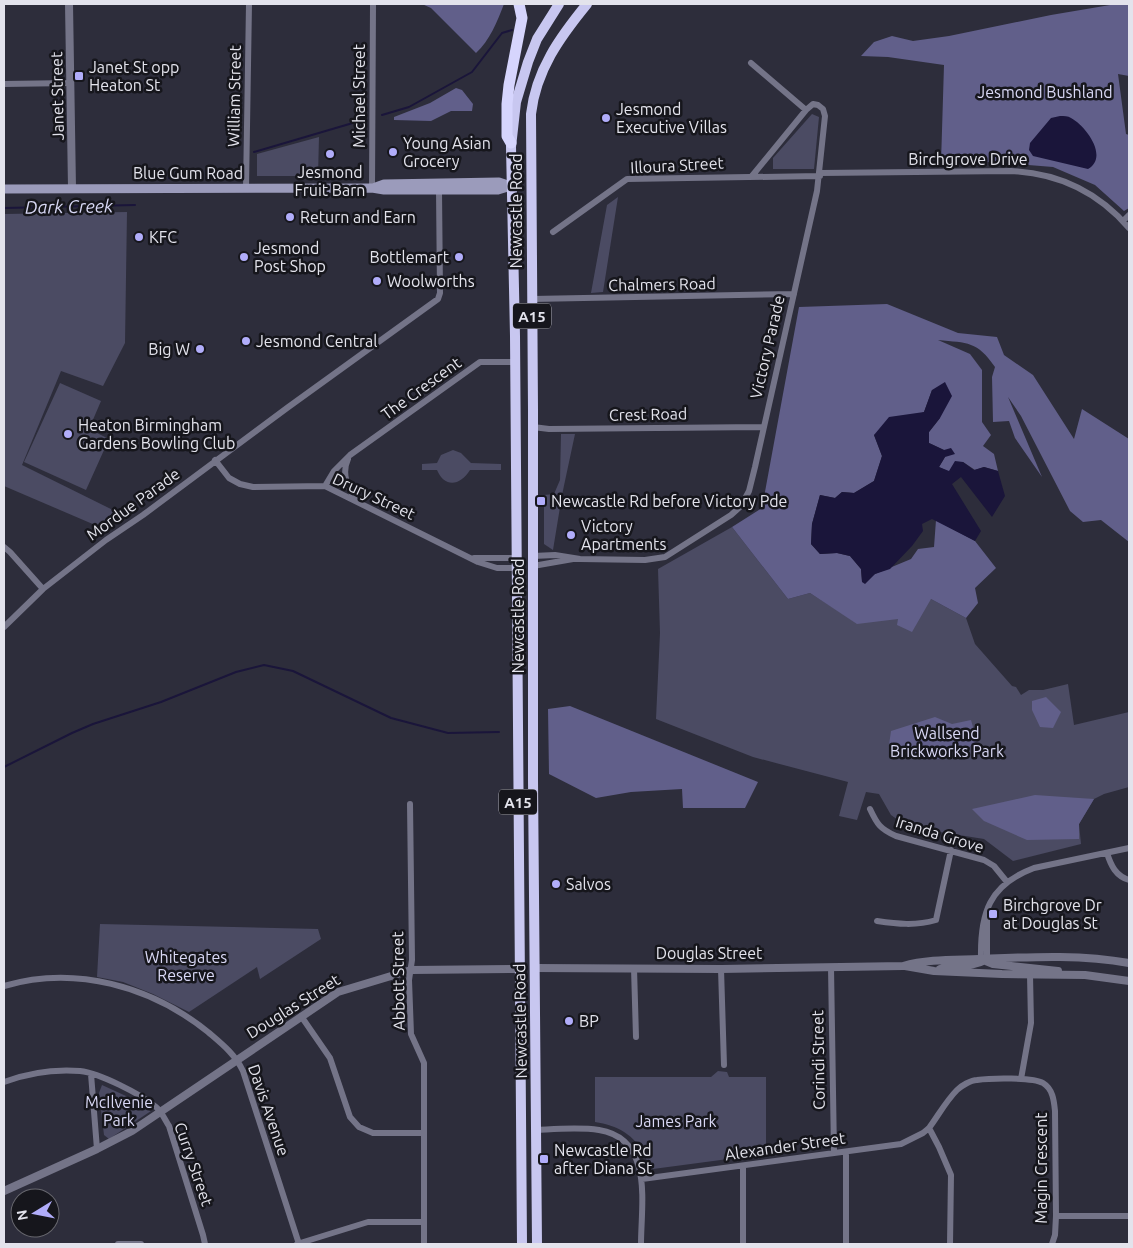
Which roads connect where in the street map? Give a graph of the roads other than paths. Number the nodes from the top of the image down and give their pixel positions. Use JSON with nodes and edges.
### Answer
{"nodes":[{"id":1,"x":69,"y":4,"type":"edge"},
{"id":2,"x":249,"y":4,"type":"edge"},
{"id":3,"x":373,"y":4,"type":"edge"},
{"id":4,"x":519,"y":4,"type":"edge"},
{"id":5,"x":558,"y":4,"type":"edge"},
{"id":6,"x":587,"y":4,"type":"edge"},
{"id":7,"x":751,"y":63,"type":"dead end"},
{"id":8,"x":71,"y":83,"type":"junction"},
{"id":9,"x":4,"y":84,"type":"edge"},
{"id":10,"x":806,"y":110,"type":"junction"},
{"id":11,"x":511,"y":143,"type":"junction"},
{"id":12,"x":820,"y":175,"type":"junction"},
{"id":13,"x":752,"y":176,"type":"junction"},
{"id":14,"x":511,"y":186,"type":"junction"},
{"id":15,"x":531,"y":186,"type":"junction"},
{"id":16,"x":72,"y":188,"type":"junction"},
{"id":17,"x":246,"y":188,"type":"junction"},
{"id":18,"x":372,"y":188,"type":"junction"},
{"id":19,"x":4,"y":189,"type":"edge"},
{"id":20,"x":439,"y":190,"type":"junction"},
{"id":21,"x":1129,"y":215,"type":"edge"},
{"id":22,"x":1123,"y":221,"type":"junction"},
{"id":23,"x":1129,"y":228,"type":"edge"},
{"id":24,"x":553,"y":232,"type":"dead end"},
{"id":25,"x":794,"y":294,"type":"junction"},
{"id":26,"x":532,"y":298,"type":"junction"},
{"id":27,"x":515,"y":362,"type":"junction"},
{"id":28,"x":533,"y":427,"type":"junction"},
{"id":29,"x":763,"y":427,"type":"junction"},
{"id":30,"x":350,"y":455,"type":"junction"},
{"id":31,"x":215,"y":460,"type":"junction"},
{"id":32,"x":325,"y":486,"type":"junction"},
{"id":33,"x":356,"y":502,"type":"junction"},
{"id":34,"x":4,"y":547,"type":"edge"},
{"id":35,"x":466,"y":556,"type":"junction"},
{"id":36,"x":533,"y":561,"type":"junction"},
{"id":37,"x":516,"y":563,"type":"junction"},
{"id":38,"x":43,"y":589,"type":"junction"},
{"id":39,"x":4,"y":627,"type":"edge"},
{"id":40,"x":410,"y":804,"type":"dead end"},
{"id":41,"x":870,"y":809,"type":"dead end"},
{"id":42,"x":1129,"y":848,"type":"edge"},
{"id":43,"x":951,"y":850,"type":"junction"},
{"id":44,"x":1107,"y":853,"type":"junction"},
{"id":45,"x":1129,"y":880,"type":"edge"},
{"id":46,"x":1007,"y":882,"type":"junction"},
{"id":47,"x":877,"y":921,"type":"dead end"},
{"id":48,"x":984,"y":959,"type":"junction"},
{"id":49,"x":1129,"y":963,"type":"edge"},
{"id":50,"x":903,"y":966,"type":"junction"},
{"id":51,"x":831,"y":967,"type":"junction"},
{"id":52,"x":535,"y":968,"type":"junction"},
{"id":53,"x":634,"y":968,"type":"junction"},
{"id":54,"x":521,"y":969,"type":"junction"},
{"id":55,"x":721,"y":969,"type":"junction"},
{"id":56,"x":411,"y":970,"type":"junction"},
{"id":57,"x":934,"y":971,"type":"junction"},
{"id":58,"x":1030,"y":975,"type":"junction"},
{"id":59,"x":1085,"y":975,"type":"junction"},
{"id":60,"x":1129,"y":981,"type":"edge"},
{"id":61,"x":4,"y":986,"type":"edge"},
{"id":62,"x":301,"y":1016,"type":"junction"},
{"id":63,"x":636,"y":1037,"type":"dead end"},
{"id":64,"x":237,"y":1059,"type":"junction"},
{"id":65,"x":724,"y":1065,"type":"dead end"},
{"id":66,"x":91,"y":1074,"type":"junction"},
{"id":67,"x":1021,"y":1079,"type":"junction"},
{"id":68,"x":4,"y":1082,"type":"edge"},
{"id":69,"x":160,"y":1111,"type":"junction"},
{"id":70,"x":929,"y":1128,"type":"junction"},
{"id":71,"x":536,"y":1130,"type":"junction"},
{"id":72,"x":424,"y":1133,"type":"junction"},
{"id":73,"x":97,"y":1149,"type":"junction"},
{"id":74,"x":846,"y":1152,"type":"junction"},
{"id":75,"x":834,"y":1153,"type":"junction"},
{"id":76,"x":743,"y":1166,"type":"junction"},
{"id":77,"x":642,"y":1179,"type":"junction"},
{"id":78,"x":4,"y":1191,"type":"edge"},
{"id":79,"x":1056,"y":1216,"type":"junction"},
{"id":80,"x":1129,"y":1216,"type":"edge"},
{"id":81,"x":424,"y":1222,"type":"junction"},
{"id":82,"x":118,"y":1244,"type":"edge"},
{"id":83,"x":141,"y":1244,"type":"edge"},
{"id":84,"x":205,"y":1244,"type":"edge"},
{"id":85,"x":298,"y":1244,"type":"edge"},
{"id":86,"x":424,"y":1244,"type":"edge"},
{"id":87,"x":522,"y":1244,"type":"edge"},
{"id":88,"x":537,"y":1244,"type":"edge"},
{"id":89,"x":641,"y":1244,"type":"edge"},
{"id":90,"x":743,"y":1244,"type":"edge"},
{"id":91,"x":846,"y":1244,"type":"edge"},
{"id":92,"x":950,"y":1244,"type":"edge"},
{"id":93,"x":1052,"y":1244,"type":"edge"}],
"edges":[{"from":1,"to":8,"type":"street","name":"Janet Street"},
{"from":2,"to":17,"type":"street","name":"William Street"},
{"from":3,"to":18,"type":"street","name":"Michael Street"},
{"from":4,"to":11,"type":"highway"},
{"from":5,"to":11,"type":"highway","name":"Newcastle Road","number":"A15"},
{"from":6,"to":15,"type":"highway","name":"Newcastle Road","number":"A15"},
{"from":7,"to":10,"type":"street","name":"Victory Parade"},
{"from":8,"to":9,"type":"street"},
{"from":8,"to":16,"type":"street","name":"Janet Street"},
{"from":10,"to":12,"type":"street","name":"Victory Parade"},
{"from":10,"to":13,"type":"street"},
{"from":11,"to":14,"type":"highway","name":"Newcastle Road","number":"A15"},
{"from":12,"to":13,"type":"street","name":"Illoura Street"},
{"from":12,"to":22,"type":"street","name":"Birchgrove Drive"},
{"from":12,"to":25,"type":"street","name":"Victory Parade"},
{"from":13,"to":24,"type":"street","name":"Illoura Street"},
{"from":14,"to":15,"type":"highway"},
{"from":14,"to":18,"type":"main road","name":"Blue Gum Road"},
{"from":14,"to":20,"type":"main road","name":"Blue Gum Road"},
{"from":14,"to":27,"type":"highway","name":"Newcastle Road","number":"A15"},
{"from":15,"to":26,"type":"highway","name":"Newcastle Road","number":"A15"},
{"from":16,"to":17,"type":"main road","name":"Blue Gum Road"},
{"from":16,"to":19,"type":"main road","name":"Blue Gum Road"},
{"from":17,"to":18,"type":"main road","name":"Blue Gum Road"},
{"from":18,"to":20,"type":"main road","name":"Blue Gum Road"},
{"from":20,"to":31,"type":"street","name":"Mordue Parade"},
{"from":21,"to":22,"type":"street"},
{"from":22,"to":23,"type":"street","name":"Birchgrove Drive"},
{"from":25,"to":26,"type":"street","name":"Chalmers Road"},
{"from":25,"to":29,"type":"street","name":"Victory Parade"},
{"from":26,"to":28,"type":"highway","name":"Newcastle Road","number":"A15"},
{"from":27,"to":30,"type":"street","name":"The Crescent"},
{"from":27,"to":37,"type":"highway","name":"Newcastle Road","number":"A15"},
{"from":28,"to":29,"type":"street","name":"Crest Road"},
{"from":28,"to":36,"type":"highway","name":"Newcastle Road","number":"A15"},
{"from":29,"to":36,"type":"street","name":"Victory Parade"},
{"from":30,"to":32,"type":"street","name":"The Crescent"},
{"from":30,"to":33,"type":"street"},
{"from":31,"to":32,"type":"street","name":"Drury Street"},
{"from":31,"to":38,"type":"street","name":"Mordue Parade"},
{"from":32,"to":33,"type":"street","name":"Drury Street"},
{"from":33,"to":35,"type":"street","name":"Drury Street"},
{"from":34,"to":38,"type":"street"},
{"from":35,"to":37,"type":"street","name":"Drury Street"},
{"from":35,"to":37,"type":"street","name":"Drury Street"},
{"from":36,"to":37,"type":"highway"},
{"from":36,"to":52,"type":"highway","name":"Newcastle Road","number":"A15"},
{"from":37,"to":54,"type":"highway","name":"Newcastle Road","number":"A15"},
{"from":38,"to":39,"type":"street","name":"Mordue Parade"},
{"from":40,"to":56,"type":"street","name":"Abbott Street"},
{"from":41,"to":43,"type":"street","name":"Iranda Grove"},
{"from":42,"to":44,"type":"street"},
{"from":43,"to":46,"type":"street","name":"Iranda Grove"},
{"from":43,"to":47,"type":"street"},
{"from":44,"to":45,"type":"street"},
{"from":44,"to":46,"type":"street"},
{"from":46,"to":48,"type":"street"},
{"from":48,"to":49,"type":"street","name":"Douglas Street"},
{"from":48,"to":50,"type":"street","name":"Douglas Street"},
{"from":48,"to":57,"type":"street"},
{"from":48,"to":59,"type":"street"},
{"from":50,"to":51,"type":"street","name":"Douglas Street"},
{"from":50,"to":57,"type":"street","name":"Douglas Street"},
{"from":51,"to":55,"type":"street","name":"Douglas Street"},
{"from":51,"to":75,"type":"street","name":"Corindi Street"},
{"from":52,"to":53,"type":"street","name":"Douglas Street"},
{"from":52,"to":54,"type":"highway","name":"Douglas Street"},
{"from":52,"to":71,"type":"highway","name":"Newcastle Road","number":"A15"},
{"from":53,"to":55,"type":"street","name":"Douglas Street"},
{"from":53,"to":63,"type":"street"},
{"from":54,"to":56,"type":"street","name":"Douglas Street"},
{"from":54,"to":87,"type":"highway","name":"Newcastle Road","number":"A15"},
{"from":55,"to":65,"type":"street"},
{"from":56,"to":62,"type":"street","name":"Douglas Street"},
{"from":56,"to":72,"type":"street","name":"Abbott Street"},
{"from":57,"to":58,"type":"street","name":"Douglas Street"},
{"from":58,"to":59,"type":"street","name":"Douglas Street"},
{"from":58,"to":67,"type":"street"},
{"from":59,"to":60,"type":"street","name":"Douglas Street"},
{"from":61,"to":64,"type":"street","name":"Davis Avenue"},
{"from":62,"to":64,"type":"street","name":"Douglas Street"},
{"from":62,"to":72,"type":"street"},
{"from":64,"to":69,"type":"street","name":"Douglas Street"},
{"from":64,"to":85,"type":"street","name":"Davis Avenue"},
{"from":66,"to":68,"type":"street","name":"Curry Street"},
{"from":66,"to":69,"type":"street","name":"Curry Street"},
{"from":66,"to":73,"type":"street"},
{"from":67,"to":70,"type":"street","name":"Magin Crescent"},
{"from":67,"to":79,"type":"street","name":"Magin Crescent"},
{"from":69,"to":73,"type":"street","name":"Douglas Street"},
{"from":69,"to":84,"type":"street","name":"Curry Street"},
{"from":70,"to":74,"type":"street","name":"Alexander Street"},
{"from":70,"to":92,"type":"street"},
{"from":71,"to":77,"type":"street"},
{"from":71,"to":88,"type":"highway","name":"Newcastle Road","number":"A15"},
{"from":72,"to":81,"type":"street","name":"Abbott Street"},
{"from":73,"to":78,"type":"street","name":"Douglas Street"},
{"from":74,"to":75,"type":"street","name":"Alexander Street"},
{"from":74,"to":91,"type":"street"},
{"from":75,"to":76,"type":"street","name":"Alexander Street"},
{"from":76,"to":77,"type":"street","name":"Alexander Street"},
{"from":76,"to":90,"type":"street"},
{"from":77,"to":89,"type":"street"},
{"from":79,"to":80,"type":"street"},
{"from":79,"to":93,"type":"street","name":"Magin Crescent"},
{"from":81,"to":85,"type":"street"},
{"from":81,"to":86,"type":"street","name":"Abbott Street"},
{"from":82,"to":83,"type":"street"}]}
